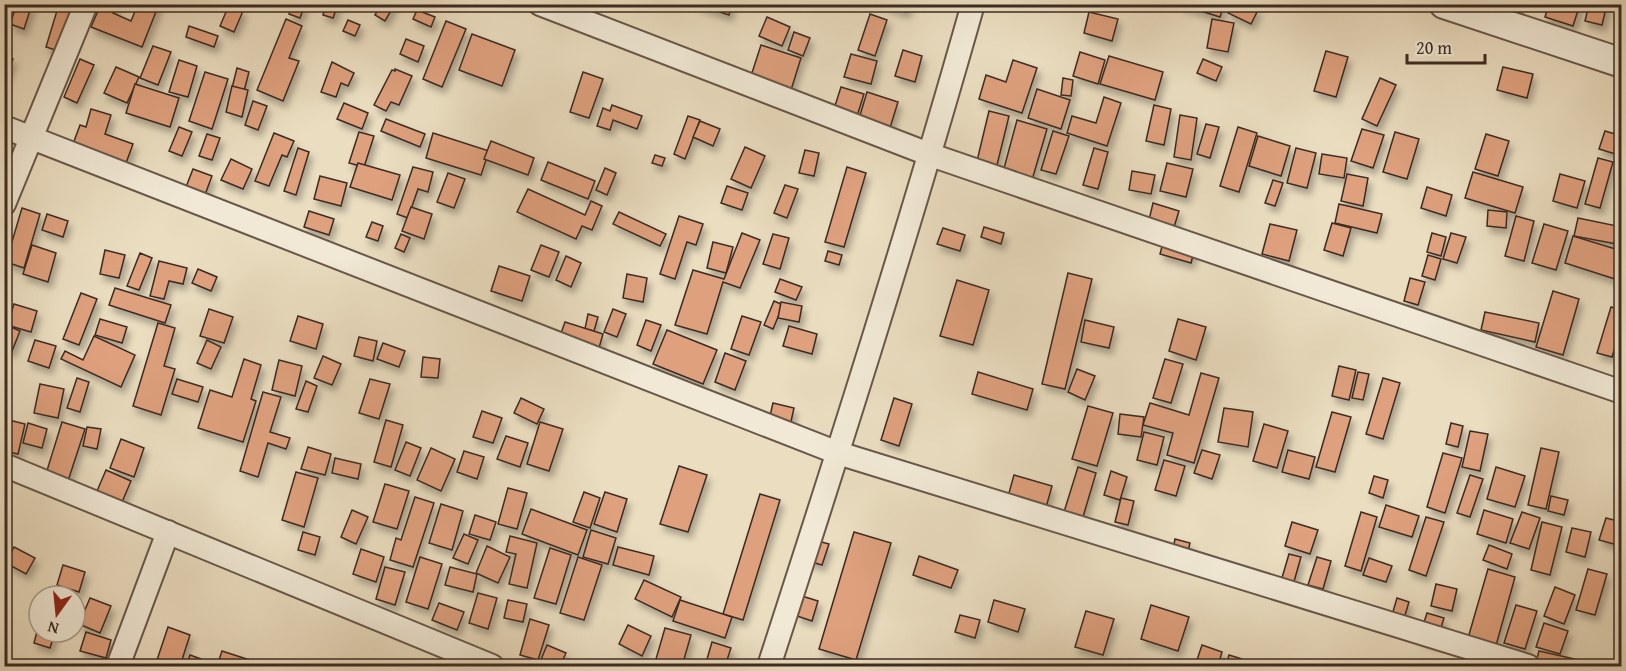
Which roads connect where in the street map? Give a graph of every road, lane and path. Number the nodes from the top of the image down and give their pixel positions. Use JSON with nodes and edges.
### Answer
{"nodes":[{"id":1,"x":86,"y":4,"type":"edge"},
{"id":2,"x":540,"y":4,"type":"edge"},
{"id":3,"x":973,"y":4,"type":"edge"},
{"id":4,"x":1444,"y":4,"type":"edge"},
{"id":5,"x":1622,"y":63,"type":"edge"},
{"id":6,"x":4,"y":127,"type":"edge"},
{"id":7,"x":32,"y":138,"type":"junction"},
{"id":8,"x":931,"y":155,"type":"junction"},
{"id":9,"x":4,"y":204,"type":"edge"},
{"id":10,"x":1622,"y":392,"type":"edge"},
{"id":11,"x":838,"y":453,"type":"junction"},
{"id":12,"x":4,"y":465,"type":"edge"},
{"id":13,"x":168,"y":532,"type":"junction"},
{"id":14,"x":118,"y":666,"type":"edge"},
{"id":15,"x":492,"y":666,"type":"edge"},
{"id":16,"x":769,"y":666,"type":"edge"},
{"id":17,"x":1528,"y":666,"type":"edge"}],
"edges":[{"from":1,"to":7,"type":"street"},
{"from":2,"to":8,"type":"street"},
{"from":3,"to":8,"type":"street"},
{"from":4,"to":5,"type":"street"},
{"from":6,"to":7,"type":"street"},
{"from":7,"to":9,"type":"street"},
{"from":7,"to":11,"type":"street"},
{"from":8,"to":10,"type":"street"},
{"from":8,"to":11,"type":"street"},
{"from":11,"to":16,"type":"street"},
{"from":11,"to":17,"type":"street"},
{"from":12,"to":13,"type":"street"},
{"from":13,"to":14,"type":"street"},
{"from":13,"to":15,"type":"street"}]}
